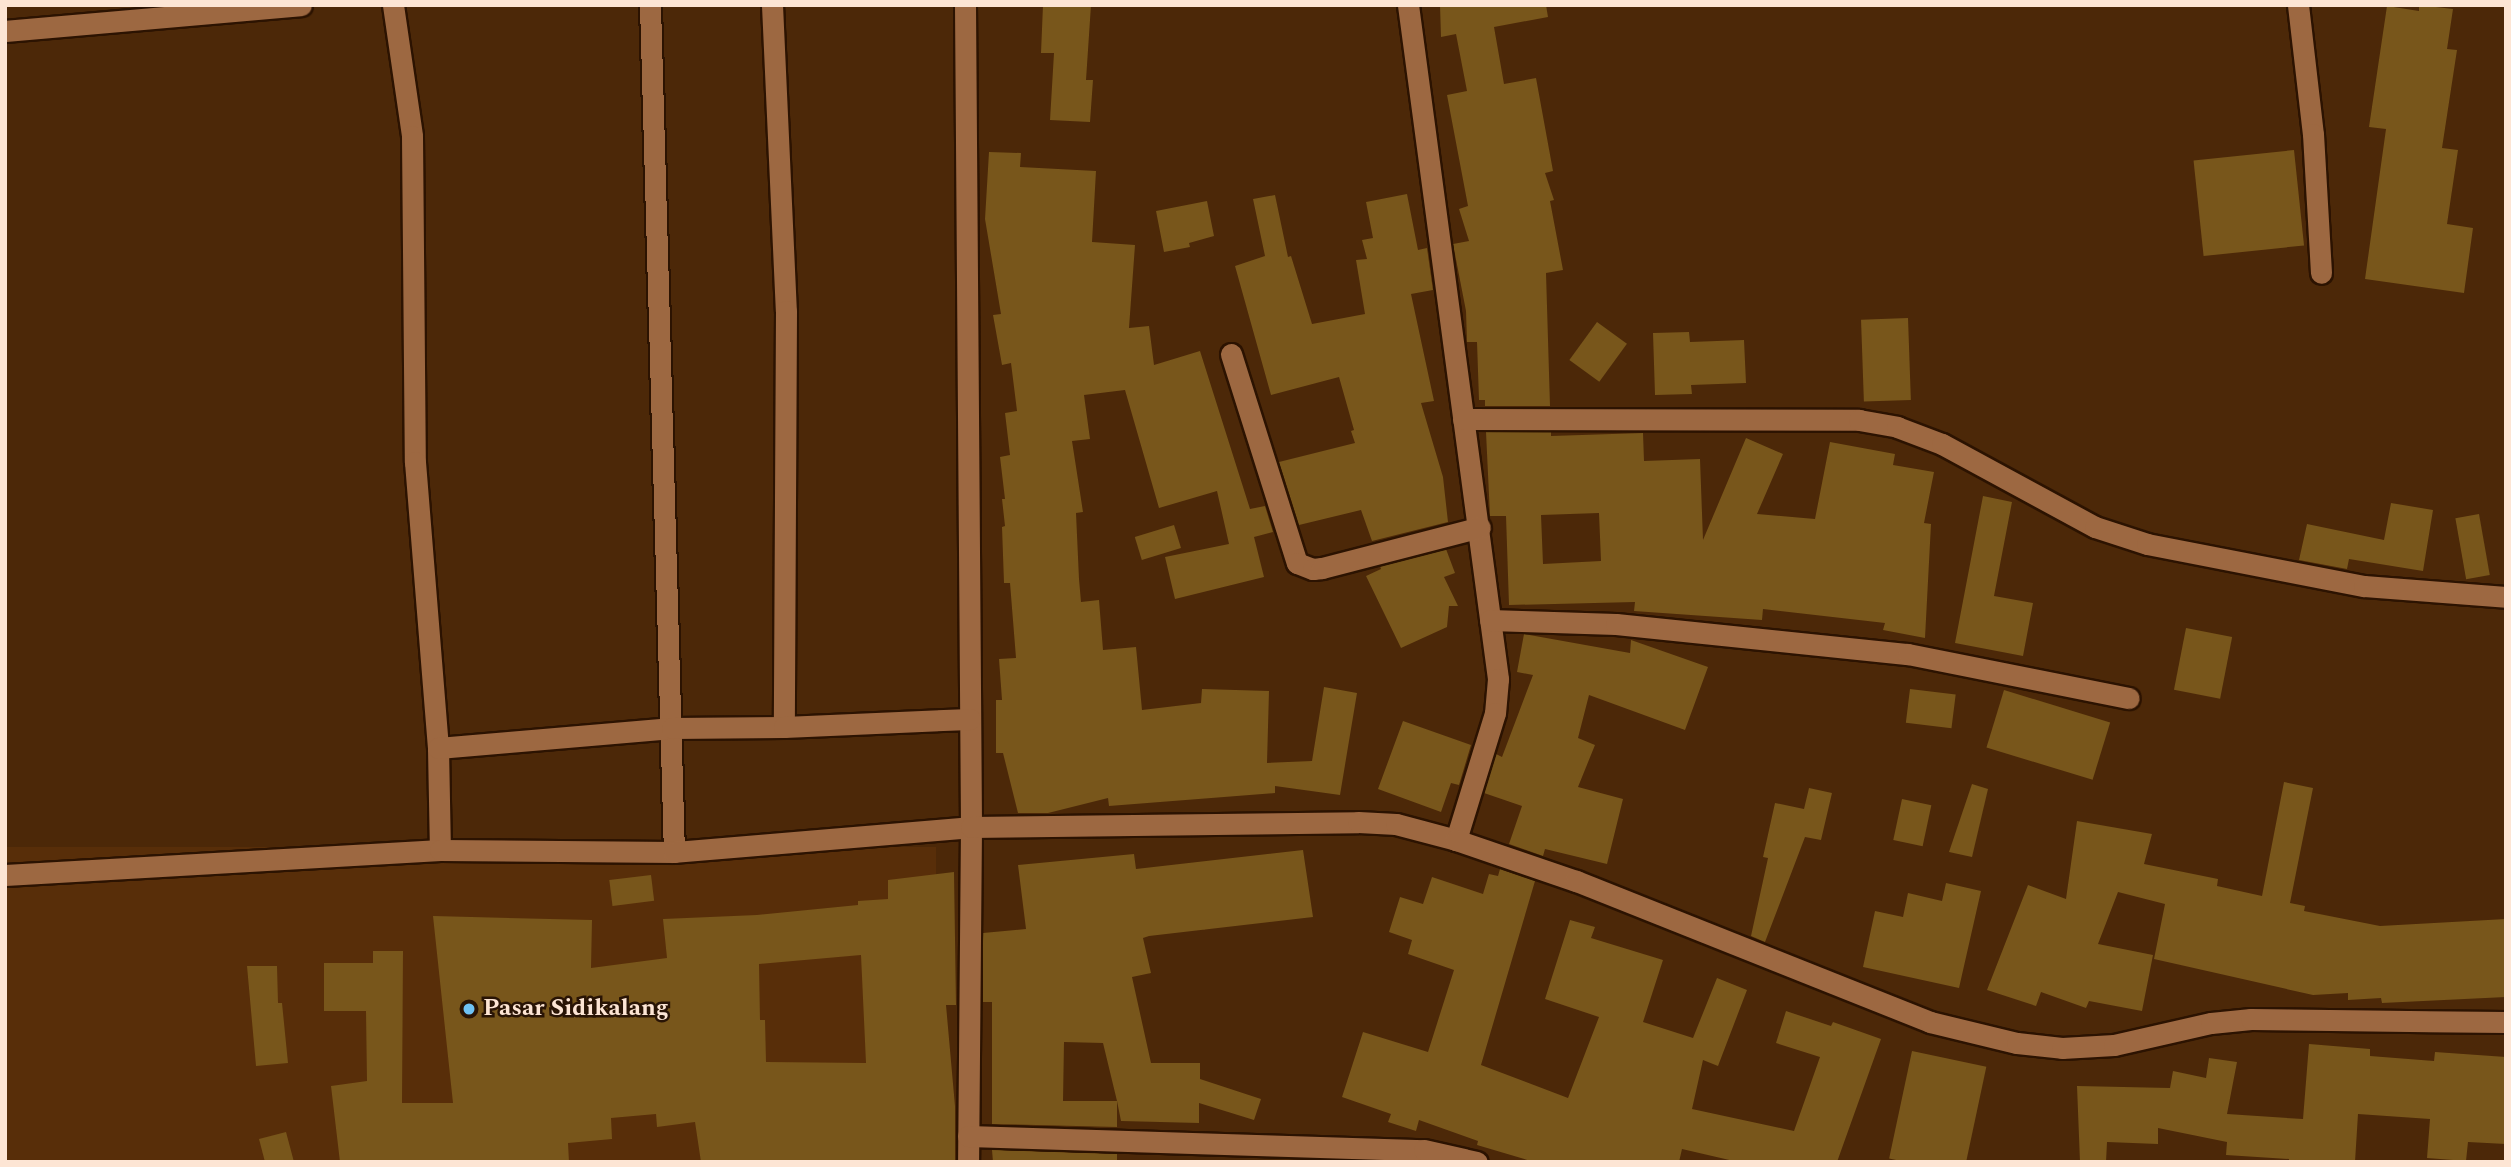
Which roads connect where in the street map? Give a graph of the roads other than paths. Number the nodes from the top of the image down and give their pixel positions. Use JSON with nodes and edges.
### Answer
{"nodes":[{"id":1,"x":301,"y":5,"type":"edge"},
{"id":2,"x":393,"y":5,"type":"edge"},
{"id":3,"x":650,"y":5,"type":"edge"},
{"id":4,"x":772,"y":5,"type":"edge"},
{"id":5,"x":965,"y":5,"type":"edge"},
{"id":6,"x":1408,"y":5,"type":"edge"},
{"id":7,"x":2298,"y":5,"type":"edge"},
{"id":8,"x":5,"y":31,"type":"edge"},
{"id":9,"x":2321,"y":273,"type":"dead end"},
{"id":10,"x":1231,"y":354,"type":"dead end"},
{"id":11,"x":1463,"y":419,"type":"junction"},
{"id":12,"x":1479,"y":527,"type":"junction"},
{"id":13,"x":2506,"y":597,"type":"edge"},
{"id":14,"x":1490,"y":620,"type":"junction"},
{"id":15,"x":2129,"y":698,"type":"dead end"},
{"id":16,"x":971,"y":719,"type":"junction"},
{"id":17,"x":784,"y":727,"type":"junction"},
{"id":18,"x":672,"y":728,"type":"junction"},
{"id":19,"x":438,"y":748,"type":"junction"},
{"id":20,"x":971,"y":827,"type":"junction"},
{"id":21,"x":1456,"y":839,"type":"junction"},
{"id":22,"x":440,"y":850,"type":"junction"},
{"id":23,"x":674,"y":852,"type":"junction"},
{"id":24,"x":5,"y":875,"type":"edge"},
{"id":25,"x":2506,"y":1022,"type":"edge"},
{"id":26,"x":968,"y":1136,"type":"junction"},
{"id":27,"x":968,"y":1162,"type":"edge"},
{"id":28,"x":1477,"y":1162,"type":"edge"}],
"edges":[{"from":1,"to":8,"type":"street"},
{"from":2,"to":19,"type":"street"},
{"from":3,"to":18,"type":"street"},
{"from":4,"to":17,"type":"street"},
{"from":5,"to":16,"type":"street"},
{"from":6,"to":11,"type":"street"},
{"from":7,"to":9,"type":"street"},
{"from":10,"to":12,"type":"street"},
{"from":11,"to":12,"type":"street"},
{"from":11,"to":13,"type":"street"},
{"from":12,"to":14,"type":"street"},
{"from":14,"to":15,"type":"street"},
{"from":14,"to":21,"type":"street"},
{"from":16,"to":17,"type":"street"},
{"from":16,"to":20,"type":"street"},
{"from":17,"to":18,"type":"street"},
{"from":18,"to":19,"type":"street"},
{"from":18,"to":23,"type":"street"},
{"from":19,"to":22,"type":"street"},
{"from":20,"to":21,"type":"street"},
{"from":20,"to":23,"type":"street"},
{"from":20,"to":26,"type":"street"},
{"from":21,"to":25,"type":"street"},
{"from":22,"to":23,"type":"street"},
{"from":22,"to":24,"type":"street"},
{"from":26,"to":27,"type":"street"},
{"from":26,"to":28,"type":"street"}]}
